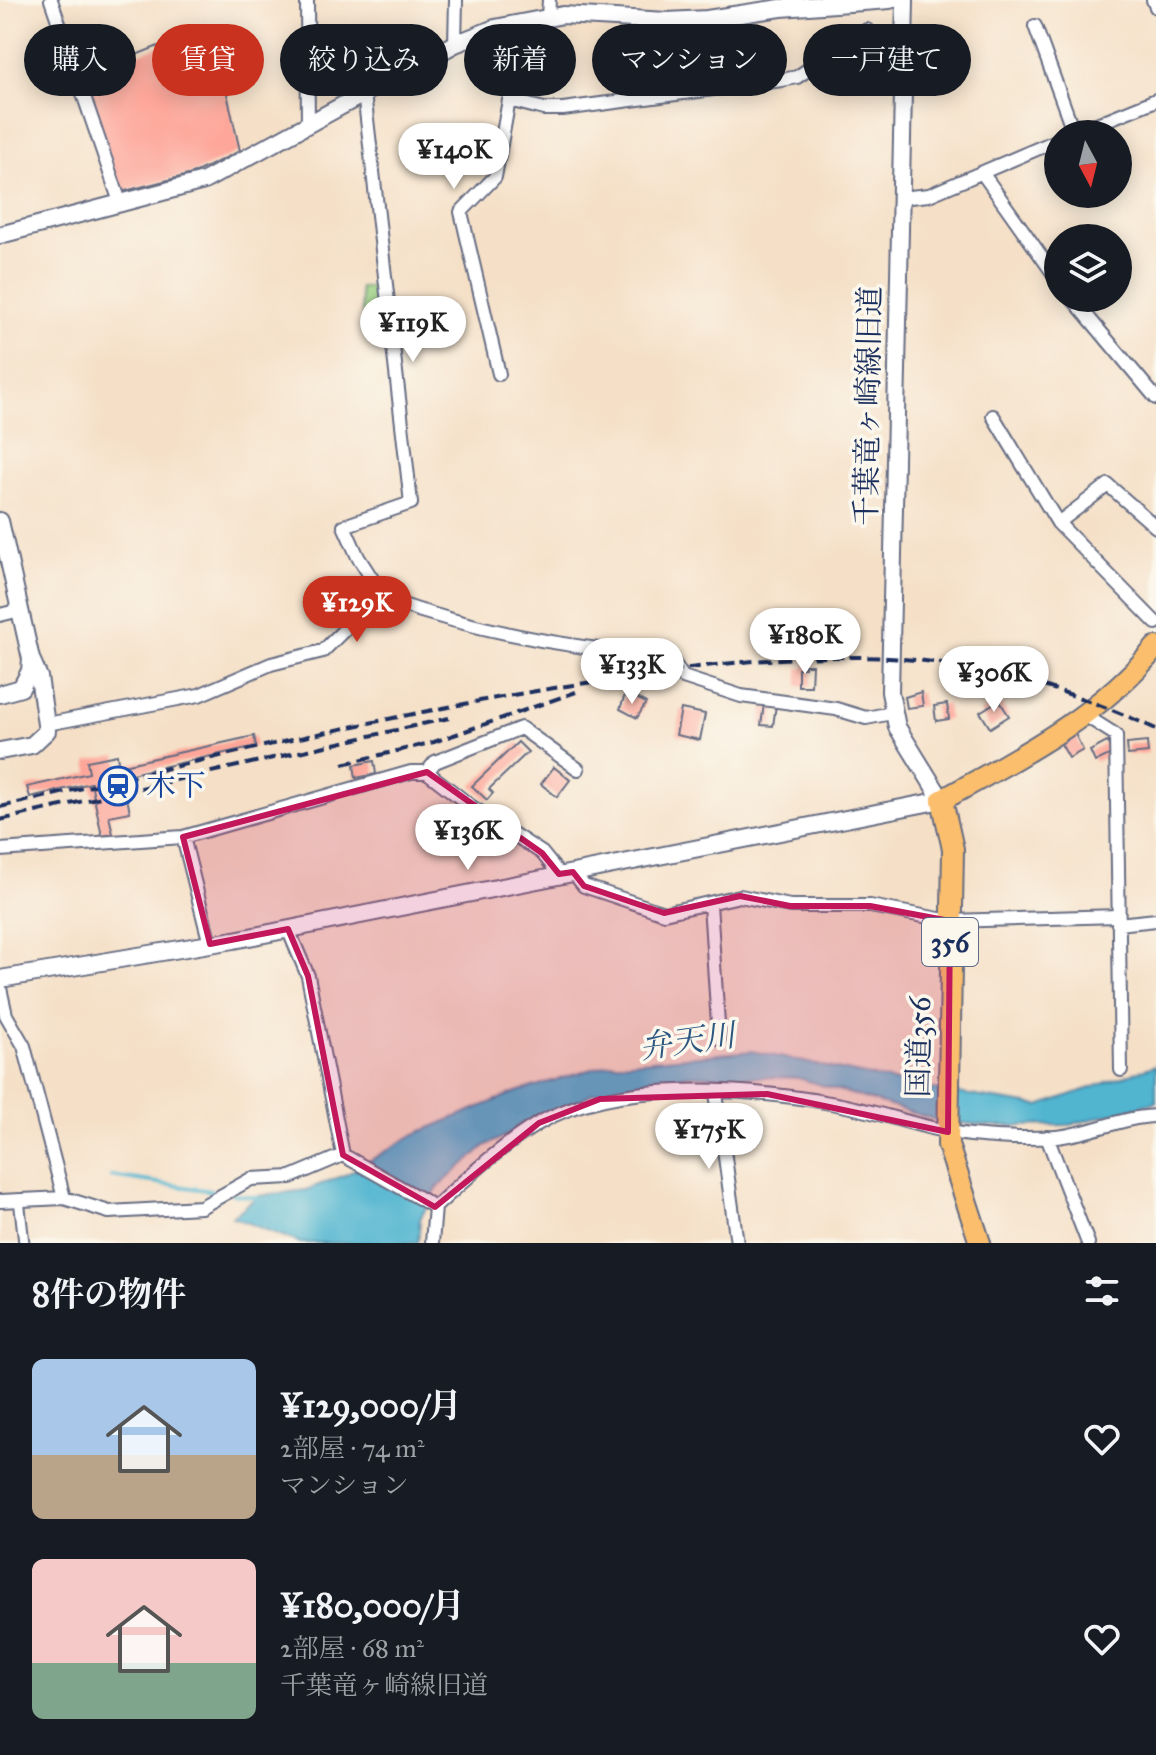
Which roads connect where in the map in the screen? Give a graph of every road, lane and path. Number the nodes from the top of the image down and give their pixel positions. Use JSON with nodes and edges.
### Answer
{"nodes":[{"id":1,"x":51,"y":0,"type":"edge"},
{"id":2,"x":307,"y":0,"type":"edge"},
{"id":3,"x":456,"y":0,"type":"edge"},
{"id":4,"x":549,"y":0,"type":"edge"},
{"id":5,"x":890,"y":0,"type":"edge"},
{"id":6,"x":905,"y":0,"type":"edge"},
{"id":7,"x":1153,"y":0,"type":"edge"},
{"id":8,"x":1156,"y":7,"type":"edge"},
{"id":9,"x":544,"y":18,"type":"junction"},
{"id":10,"x":1035,"y":26,"type":"dead end"},
{"id":11,"x":455,"y":44,"type":"junction"},
{"id":12,"x":448,"y":48,"type":"edge"},
{"id":13,"x":803,"y":73,"type":"edge"},
{"id":14,"x":359,"y":96,"type":"edge"},
{"id":15,"x":364,"y":96,"type":"edge"},
{"id":16,"x":509,"y":100,"type":"junction"},
{"id":17,"x":1156,"y":100,"type":"edge"},
{"id":18,"x":1068,"y":120,"type":"edge"},
{"id":19,"x":1107,"y":120,"type":"edge"},
{"id":20,"x":308,"y":125,"type":"junction"},
{"id":21,"x":1044,"y":146,"type":"edge"},
{"id":22,"x":983,"y":174,"type":"junction"},
{"id":23,"x":900,"y":198,"type":"junction"},
{"id":24,"x":121,"y":205,"type":"junction"},
{"id":25,"x":0,"y":235,"type":"edge"},
{"id":26,"x":1044,"y":260,"type":"edge"},
{"id":27,"x":1084,"y":312,"type":"edge"},
{"id":28,"x":499,"y":374,"type":"dead end"},
{"id":29,"x":1156,"y":398,"type":"edge"},
{"id":30,"x":993,"y":416,"type":"dead end"},
{"id":31,"x":0,"y":521,"type":"edge"},
{"id":32,"x":1058,"y":523,"type":"junction"},
{"id":33,"x":1156,"y":527,"type":"edge"},
{"id":34,"x":2,"y":538,"type":"edge"},
{"id":35,"x":385,"y":599,"type":"junction"},
{"id":36,"x":20,"y":610,"type":"junction"},
{"id":37,"x":0,"y":615,"type":"edge"},
{"id":38,"x":1156,"y":623,"type":"edge"},
{"id":39,"x":1156,"y":647,"type":"edge"},
{"id":40,"x":31,"y":659,"type":"junction"},
{"id":41,"x":8,"y":693,"type":"edge"},
{"id":42,"x":43,"y":699,"type":"junction"},
{"id":43,"x":892,"y":713,"type":"junction"},
{"id":44,"x":1086,"y":716,"type":"junction"},
{"id":45,"x":47,"y":724,"type":"junction"},
{"id":46,"x":0,"y":751,"type":"edge"},
{"id":47,"x":578,"y":769,"type":"dead end"},
{"id":48,"x":427,"y":772,"type":"junction"},
{"id":49,"x":942,"y":800,"type":"junction"},
{"id":50,"x":183,"y":837,"type":"junction"},
{"id":51,"x":0,"y":850,"type":"edge"},
{"id":52,"x":566,"y":873,"type":"junction"},
{"id":53,"x":710,"y":904,"type":"junction"},
{"id":54,"x":1118,"y":920,"type":"junction"},
{"id":55,"x":1156,"y":920,"type":"edge"},
{"id":56,"x":950,"y":921,"type":"junction"},
{"id":57,"x":288,"y":929,"type":"junction"},
{"id":58,"x":210,"y":944,"type":"junction"},
{"id":59,"x":0,"y":979,"type":"edge"},
{"id":60,"x":0,"y":988,"type":"edge"},
{"id":61,"x":719,"y":1039,"type":"dead end"},
{"id":62,"x":1121,"y":1070,"type":"dead end"},
{"id":63,"x":716,"y":1093,"type":"junction"},
{"id":64,"x":1156,"y":1116,"type":"edge"},
{"id":65,"x":948,"y":1129,"type":"junction"},
{"id":66,"x":1047,"y":1137,"type":"junction"},
{"id":67,"x":343,"y":1155,"type":"junction"},
{"id":68,"x":64,"y":1198,"type":"junction"},
{"id":69,"x":19,"y":1199,"type":"junction"},
{"id":70,"x":0,"y":1201,"type":"edge"},
{"id":71,"x":435,"y":1207,"type":"junction"},
{"id":72,"x":24,"y":1243,"type":"edge"},
{"id":73,"x":432,"y":1243,"type":"edge"},
{"id":74,"x":737,"y":1243,"type":"edge"},
{"id":75,"x":980,"y":1243,"type":"edge"},
{"id":76,"x":1088,"y":1243,"type":"edge"}],
"edges":[{"from":1,"to":24,"type":"street"},
{"from":2,"to":20,"type":"street"},
{"from":3,"to":11,"type":"street"},
{"from":4,"to":9,"type":"street"},
{"from":5,"to":9,"type":"street"},
{"from":6,"to":23,"type":"street","name":"千葉竜ヶ崎線旧道"},
{"from":7,"to":8,"type":"street"},
{"from":9,"to":11,"type":"street"},
{"from":9,"to":16,"type":"street"},
{"from":10,"to":18,"type":"street"},
{"from":11,"to":12,"type":"street"},
{"from":13,"to":16,"type":"street"},
{"from":14,"to":20,"type":"street"},
{"from":15,"to":35,"type":"street"},
{"from":16,"to":28,"type":"street"},
{"from":17,"to":19,"type":"street"},
{"from":20,"to":24,"type":"street"},
{"from":21,"to":22,"type":"street"},
{"from":22,"to":23,"type":"street"},
{"from":22,"to":26,"type":"street"},
{"from":23,"to":43,"type":"street","name":"千葉竜ヶ崎線旧道"},
{"from":24,"to":25,"type":"street"},
{"from":27,"to":29,"type":"street"},
{"from":30,"to":32,"type":"street"},
{"from":31,"to":34,"type":"street"},
{"from":32,"to":33,"type":"street"},
{"from":32,"to":38,"type":"street"},
{"from":34,"to":36,"type":"street"},
{"from":35,"to":43,"type":"street"},
{"from":35,"to":45,"type":"street"},
{"from":36,"to":37,"type":"street"},
{"from":36,"to":40,"type":"street"},
{"from":39,"to":44,"type":"highway"},
{"from":40,"to":41,"type":"street"},
{"from":40,"to":42,"type":"street"},
{"from":41,"to":42,"type":"street"},
{"from":42,"to":45,"type":"street"},
{"from":43,"to":49,"type":"street","name":"千葉竜ヶ崎線旧道"},
{"from":44,"to":49,"type":"highway"},
{"from":44,"to":54,"type":"street"},
{"from":45,"to":46,"type":"street"},
{"from":47,"to":48,"type":"street"},
{"from":48,"to":50,"type":"street"},
{"from":48,"to":52,"type":"street"},
{"from":49,"to":52,"type":"street"},
{"from":49,"to":56,"type":"highway","name":"国道356","number":"356"},
{"from":50,"to":51,"type":"street"},
{"from":50,"to":58,"type":"street"},
{"from":52,"to":53,"type":"street"},
{"from":52,"to":57,"type":"street"},
{"from":53,"to":56,"type":"street"},
{"from":53,"to":61,"type":"street"},
{"from":54,"to":55,"type":"street"},
{"from":54,"to":56,"type":"street"},
{"from":54,"to":62,"type":"street"},
{"from":56,"to":65,"type":"highway","name":"国道356","number":"356"},
{"from":57,"to":58,"type":"street"},
{"from":57,"to":67,"type":"street"},
{"from":58,"to":59,"type":"street"},
{"from":60,"to":68,"type":"street"},
{"from":63,"to":65,"type":"street"},
{"from":63,"to":71,"type":"street"},
{"from":63,"to":74,"type":"street"},
{"from":64,"to":66,"type":"street"},
{"from":65,"to":66,"type":"street"},
{"from":65,"to":75,"type":"highway","name":"国道356","number":"356"},
{"from":66,"to":76,"type":"street"},
{"from":67,"to":68,"type":"street"},
{"from":67,"to":71,"type":"street"},
{"from":68,"to":69,"type":"street"},
{"from":69,"to":70,"type":"street"},
{"from":69,"to":72,"type":"street"},
{"from":71,"to":73,"type":"street"}]}
